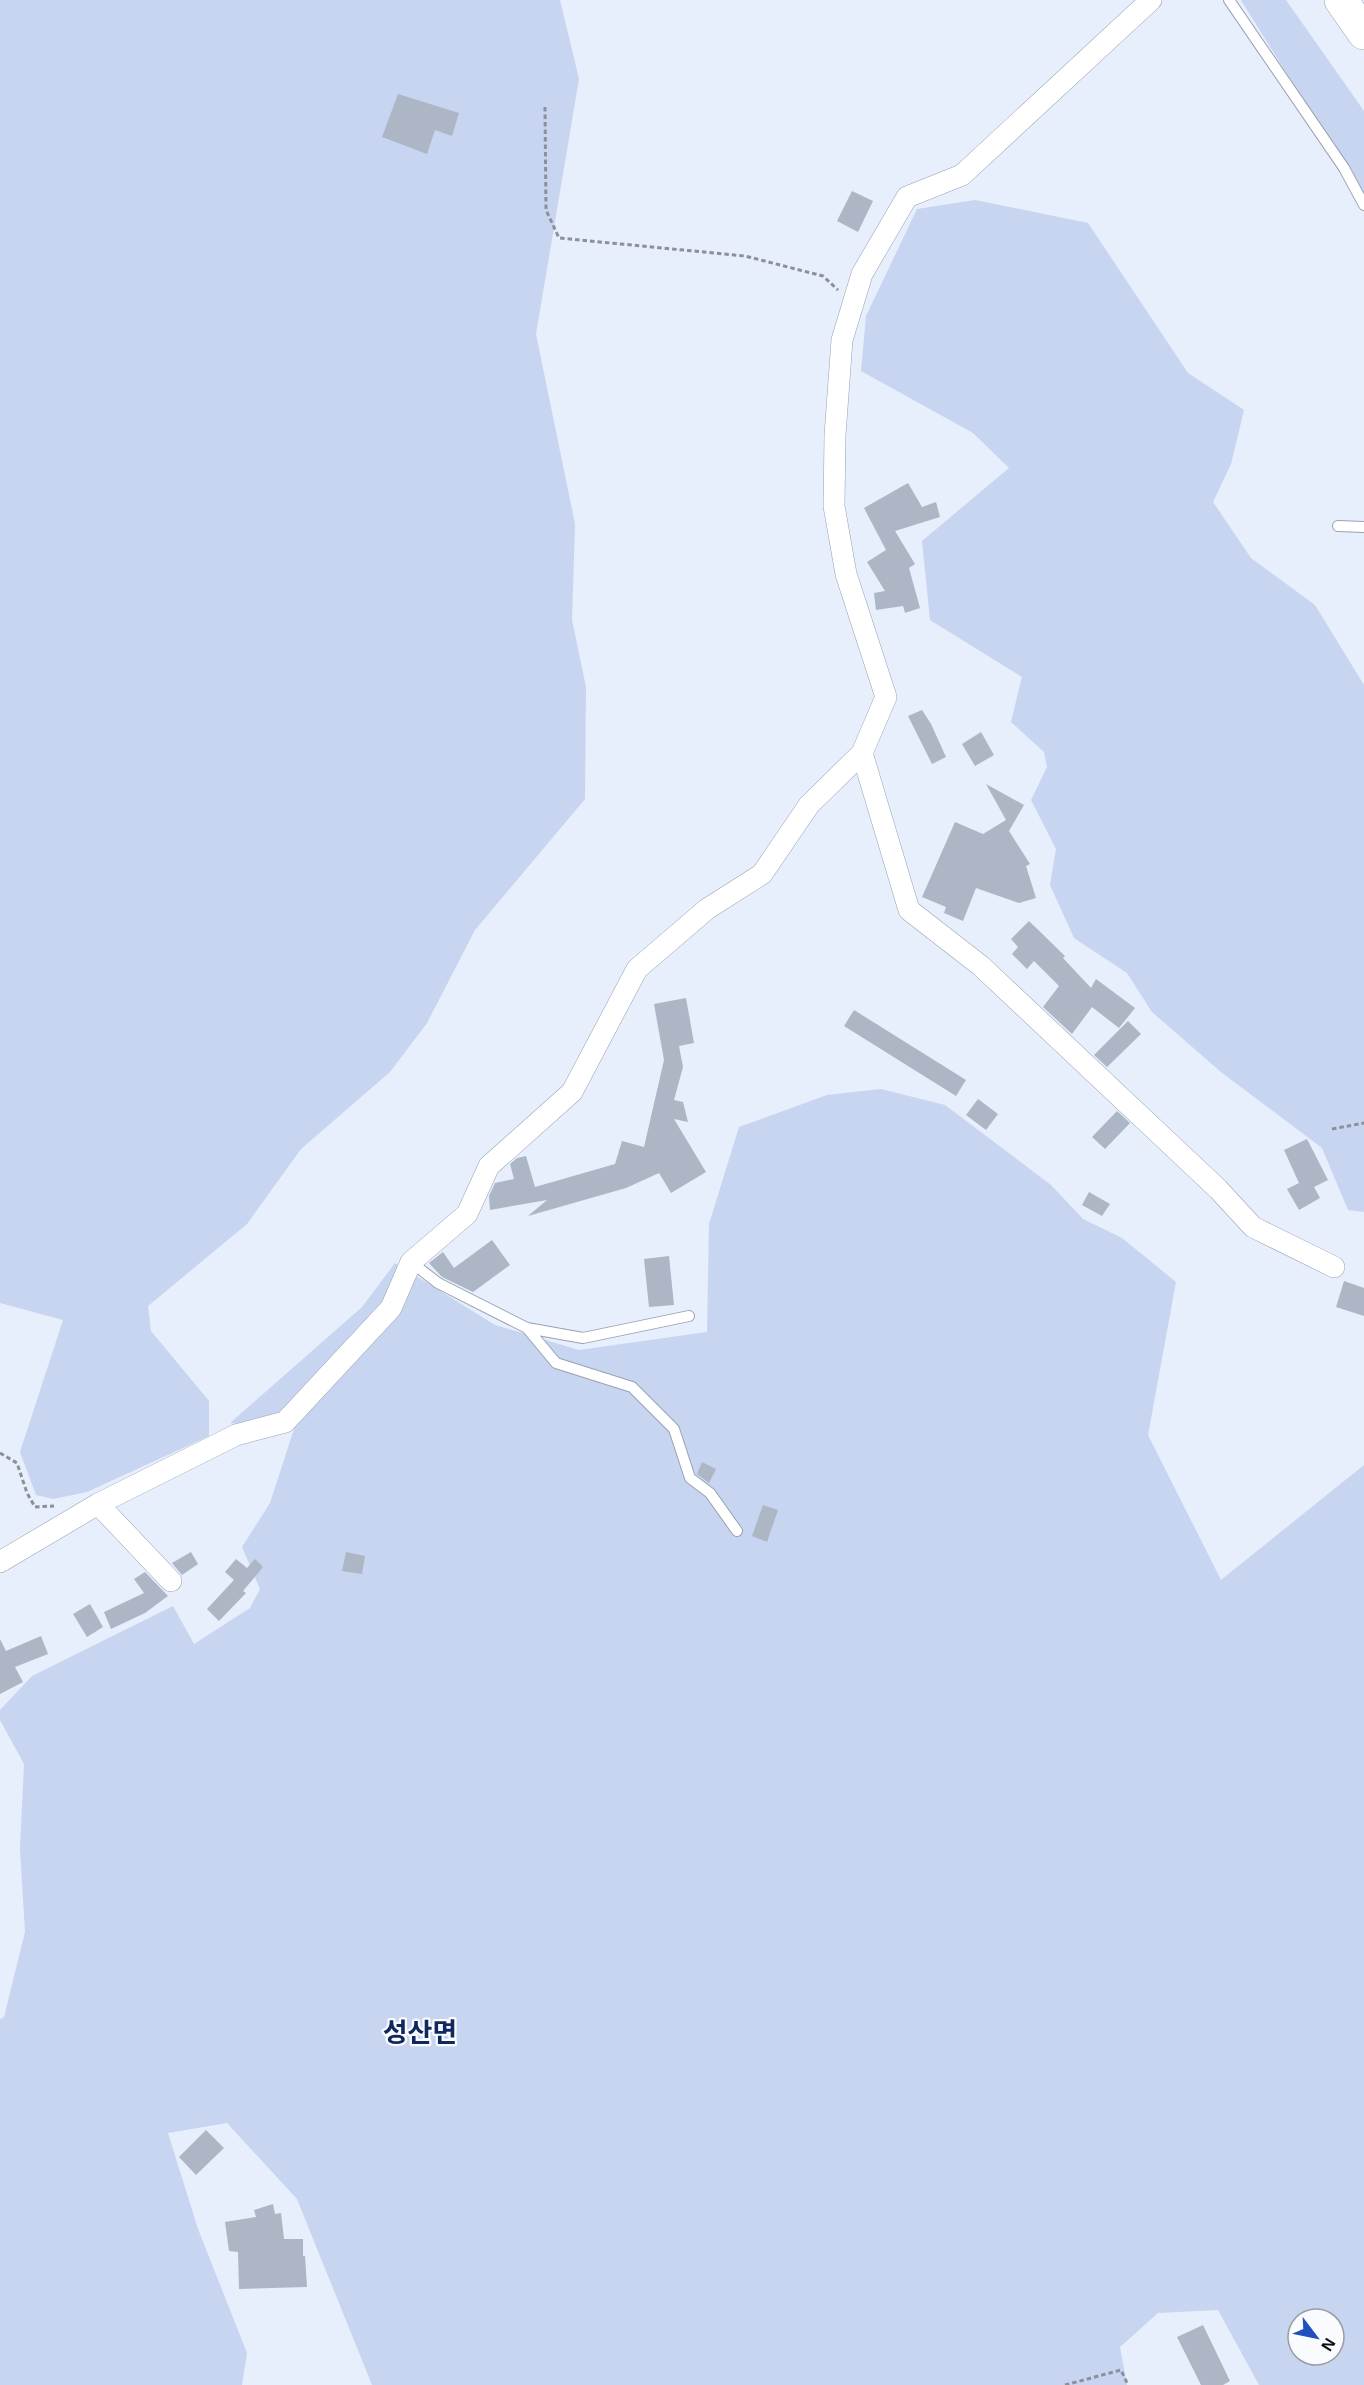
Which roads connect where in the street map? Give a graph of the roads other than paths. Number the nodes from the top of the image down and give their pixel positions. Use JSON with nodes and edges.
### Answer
{"nodes":[{"id":1,"x":1151,"y":0,"type":"edge"},
{"id":2,"x":1229,"y":0,"type":"edge"},
{"id":3,"x":1341,"y":0,"type":"edge"},
{"id":4,"x":1364,"y":33,"type":"edge"},
{"id":5,"x":1364,"y":205,"type":"edge"},
{"id":6,"x":1338,"y":526,"type":"dead end"},
{"id":7,"x":1364,"y":527,"type":"edge"},
{"id":8,"x":862,"y":753,"type":"junction"},
{"id":9,"x":411,"y":1262,"type":"junction"},
{"id":10,"x":1334,"y":1267,"type":"dead end"},
{"id":11,"x":689,"y":1316,"type":"dead end"},
{"id":12,"x":527,"y":1328,"type":"junction"},
{"id":13,"x":98,"y":1504,"type":"junction"},
{"id":14,"x":737,"y":1531,"type":"dead end"},
{"id":15,"x":0,"y":1562,"type":"edge"},
{"id":16,"x":171,"y":1581,"type":"dead end"}],
"edges":[{"from":1,"to":8,"type":"street"},
{"from":2,"to":5,"type":"lane"},
{"from":3,"to":4,"type":"main road"},
{"from":6,"to":7,"type":"lane"},
{"from":8,"to":9,"type":"street"},
{"from":8,"to":10,"type":"street"},
{"from":9,"to":12,"type":"lane"},
{"from":9,"to":13,"type":"street"},
{"from":11,"to":12,"type":"lane"},
{"from":12,"to":14,"type":"lane"},
{"from":13,"to":15,"type":"street"},
{"from":13,"to":16,"type":"street"}]}
